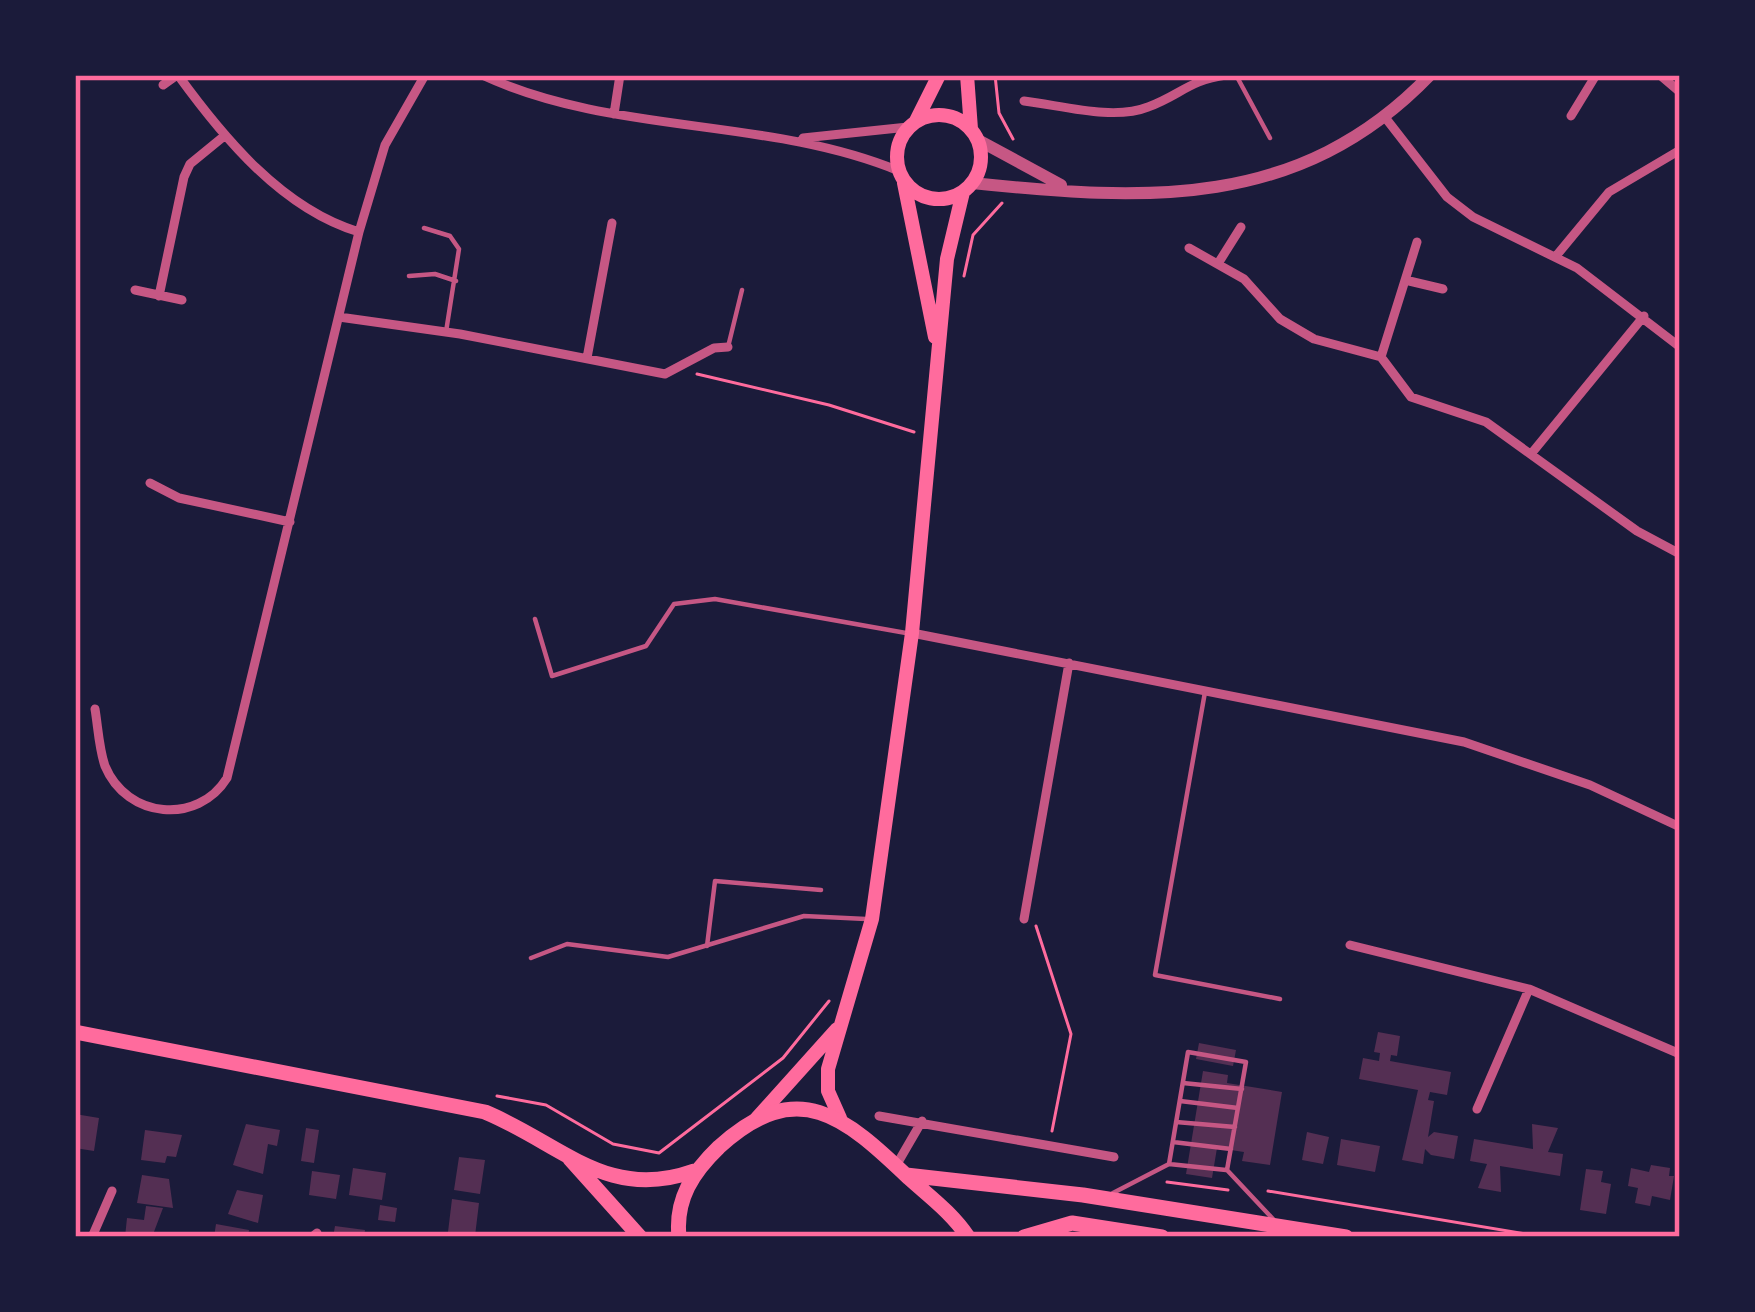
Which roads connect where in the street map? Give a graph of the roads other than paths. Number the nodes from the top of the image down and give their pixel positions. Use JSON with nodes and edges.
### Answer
{"nodes":[{"id":1,"x":177,"y":75,"type":"edge"},
{"id":2,"x":425,"y":75,"type":"edge"},
{"id":3,"x":482,"y":75,"type":"edge"},
{"id":4,"x":620,"y":75,"type":"edge"},
{"id":5,"x":939,"y":75,"type":"edge"},
{"id":6,"x":968,"y":75,"type":"edge"},
{"id":7,"x":1226,"y":75,"type":"edge"},
{"id":8,"x":1236,"y":75,"type":"edge"},
{"id":9,"x":1430,"y":75,"type":"edge"},
{"id":10,"x":1596,"y":75,"type":"edge"},
{"id":11,"x":1660,"y":75,"type":"edge"},
{"id":12,"x":1185,"y":79,"type":"edge"},
{"id":13,"x":163,"y":86,"type":"dead end"},
{"id":14,"x":1680,"y":92,"type":"edge"},
{"id":15,"x":1024,"y":101,"type":"dead end"},
{"id":16,"x":614,"y":114,"type":"junction"},
{"id":17,"x":1384,"y":116,"type":"junction"},
{"id":18,"x":1571,"y":116,"type":"dead end"},
{"id":19,"x":912,"y":124,"type":"junction"},
{"id":20,"x":974,"y":134,"type":"junction"},
{"id":21,"x":223,"y":137,"type":"junction"},
{"id":22,"x":1270,"y":138,"type":"dead end"},
{"id":23,"x":797,"y":139,"type":"junction"},
{"id":24,"x":1680,"y":150,"type":"edge"},
{"id":25,"x":901,"y":176,"type":"junction"},
{"id":26,"x":968,"y":187,"type":"junction"},
{"id":27,"x":1073,"y":190,"type":"junction"},
{"id":28,"x":612,"y":223,"type":"dead end"},
{"id":29,"x":1240,"y":227,"type":"dead end"},
{"id":30,"x":424,"y":228,"type":"dead end"},
{"id":31,"x":359,"y":232,"type":"junction"},
{"id":32,"x":1417,"y":242,"type":"dead end"},
{"id":33,"x":1189,"y":248,"type":"dead end"},
{"id":34,"x":1556,"y":256,"type":"junction"},
{"id":35,"x":1220,"y":262,"type":"junction"},
{"id":36,"x":409,"y":276,"type":"dead end"},
{"id":37,"x":1405,"y":280,"type":"junction"},
{"id":38,"x":456,"y":281,"type":"junction"},
{"id":39,"x":1442,"y":289,"type":"dead end"},
{"id":40,"x":135,"y":290,"type":"dead end"},
{"id":41,"x":742,"y":290,"type":"dead end"},
{"id":42,"x":159,"y":296,"type":"junction"},
{"id":43,"x":182,"y":300,"type":"dead end"},
{"id":44,"x":1644,"y":316,"type":"junction"},
{"id":45,"x":339,"y":317,"type":"junction"},
{"id":46,"x":446,"y":332,"type":"junction"},
{"id":47,"x":728,"y":347,"type":"joint"},
{"id":48,"x":1680,"y":347,"type":"edge"},
{"id":49,"x":1381,"y":357,"type":"junction"},
{"id":50,"x":587,"y":358,"type":"junction"},
{"id":51,"x":939,"y":372,"type":"junction"},
{"id":52,"x":1531,"y":454,"type":"junction"},
{"id":53,"x":150,"y":483,"type":"dead end"},
{"id":54,"x":290,"y":522,"type":"junction"},
{"id":55,"x":1680,"y":554,"type":"edge"},
{"id":56,"x":535,"y":619,"type":"dead end"},
{"id":57,"x":912,"y":633,"type":"junction"},
{"id":58,"x":1069,"y":663,"type":"junction"},
{"id":59,"x":1205,"y":692,"type":"junction"},
{"id":60,"x":94,"y":709,"type":"dead end"},
{"id":61,"x":1680,"y":827,"type":"edge"},
{"id":62,"x":821,"y":890,"type":"dead end"},
{"id":63,"x":872,"y":919,"type":"junction"},
{"id":64,"x":1024,"y":919,"type":"road end"},
{"id":65,"x":1350,"y":945,"type":"dead end"},
{"id":66,"x":706,"y":946,"type":"junction"},
{"id":67,"x":530,"y":958,"type":"dead end"},
{"id":68,"x":1529,"y":989,"type":"junction"},
{"id":69,"x":1280,"y":999,"type":"dead end"},
{"id":70,"x":840,"y":1025,"type":"junction"},
{"id":71,"x":75,"y":1032,"type":"edge"},
{"id":72,"x":1680,"y":1054,"type":"edge"},
{"id":73,"x":1183,"y":1083,"type":"junction"},
{"id":74,"x":1242,"y":1089,"type":"junction"},
{"id":75,"x":1180,"y":1101,"type":"junction"},
{"id":76,"x":1238,"y":1108,"type":"junction"},
{"id":77,"x":1478,"y":1109,"type":"dead end"},
{"id":78,"x":879,"y":1116,"type":"dead end"},
{"id":79,"x":757,"y":1118,"type":"junction"},
{"id":80,"x":840,"y":1118,"type":"junction"},
{"id":81,"x":922,"y":1121,"type":"junction"},
{"id":82,"x":1176,"y":1121,"type":"junction"},
{"id":83,"x":1235,"y":1127,"type":"junction"},
{"id":84,"x":1173,"y":1142,"type":"junction"},
{"id":85,"x":1231,"y":1149,"type":"junction"},
{"id":86,"x":562,"y":1150,"type":"junction"},
{"id":87,"x":1114,"y":1157,"type":"dead end"},
{"id":88,"x":1169,"y":1164,"type":"junction"},
{"id":89,"x":902,"y":1170,"type":"junction"},
{"id":90,"x":1227,"y":1170,"type":"junction"},
{"id":91,"x":694,"y":1171,"type":"junction"},
{"id":92,"x":112,"y":1192,"type":"dead end"},
{"id":93,"x":1102,"y":1198,"type":"junction"},
{"id":94,"x":1282,"y":1227,"type":"junction"},
{"id":95,"x":92,"y":1237,"type":"edge"},
{"id":96,"x":640,"y":1237,"type":"edge"},
{"id":97,"x":679,"y":1237,"type":"edge"},
{"id":98,"x":968,"y":1237,"type":"edge"},
{"id":99,"x":1024,"y":1237,"type":"edge"},
{"id":100,"x":1162,"y":1237,"type":"edge"},
{"id":101,"x":1346,"y":1237,"type":"edge"}],
"edges":[{"from":1,"to":13,"type":"street"},
{"from":1,"to":21,"type":"street"},
{"from":2,"to":31,"type":"street"},
{"from":3,"to":16,"type":"street"},
{"from":4,"to":16,"type":"street"},
{"from":5,"to":19,"type":"main road"},
{"from":6,"to":20,"type":"main road"},
{"from":7,"to":12,"type":"street"},
{"from":8,"to":22,"type":"lane"},
{"from":9,"to":17,"type":"street"},
{"from":10,"to":18,"type":"street"},
{"from":11,"to":14,"type":"street"},
{"from":12,"to":15,"type":"street"},
{"from":16,"to":23,"type":"street"},
{"from":17,"to":27,"type":"street"},
{"from":17,"to":34,"type":"street"},
{"from":19,"to":20,"type":"main road"},
{"from":19,"to":23,"type":"street"},
{"from":19,"to":25,"type":"main road"},
{"from":20,"to":26,"type":"main road"},
{"from":20,"to":27,"type":"street"},
{"from":21,"to":31,"type":"street"},
{"from":21,"to":42,"type":"street"},
{"from":23,"to":25,"type":"street"},
{"from":24,"to":34,"type":"street"},
{"from":25,"to":26,"type":"main road"},
{"from":25,"to":51,"type":"main road"},
{"from":26,"to":27,"type":"street"},
{"from":26,"to":51,"type":"main road"},
{"from":28,"to":50,"type":"street"},
{"from":29,"to":35,"type":"street"},
{"from":30,"to":38,"type":"lane"},
{"from":31,"to":45,"type":"street"},
{"from":32,"to":37,"type":"street"},
{"from":33,"to":35,"type":"street"},
{"from":34,"to":44,"type":"street"},
{"from":35,"to":49,"type":"street"},
{"from":36,"to":38,"type":"lane"},
{"from":37,"to":39,"type":"street"},
{"from":37,"to":49,"type":"street"},
{"from":38,"to":46,"type":"lane"},
{"from":40,"to":42,"type":"street"},
{"from":41,"to":47,"type":"lane"},
{"from":42,"to":43,"type":"street"},
{"from":44,"to":48,"type":"street"},
{"from":44,"to":52,"type":"street"},
{"from":45,"to":46,"type":"street"},
{"from":45,"to":54,"type":"street"},
{"from":46,"to":50,"type":"street"},
{"from":47,"to":50,"type":"street"},
{"from":49,"to":52,"type":"street"},
{"from":51,"to":57,"type":"main road"},
{"from":52,"to":55,"type":"street"},
{"from":53,"to":54,"type":"street"},
{"from":54,"to":60,"type":"street"},
{"from":56,"to":57,"type":"lane"},
{"from":57,"to":58,"type":"street"},
{"from":57,"to":63,"type":"main road"},
{"from":58,"to":59,"type":"street"},
{"from":58,"to":64,"type":"street"},
{"from":59,"to":61,"type":"street"},
{"from":59,"to":69,"type":"lane"},
{"from":62,"to":66,"type":"lane"},
{"from":63,"to":66,"type":"lane"},
{"from":63,"to":70,"type":"main road"},
{"from":65,"to":68,"type":"street"},
{"from":66,"to":67,"type":"lane"},
{"from":68,"to":72,"type":"street"},
{"from":68,"to":77,"type":"street"},
{"from":70,"to":79,"type":"main road"},
{"from":70,"to":80,"type":"main road"},
{"from":71,"to":86,"type":"main road"},
{"from":73,"to":74,"type":"lane"},
{"from":73,"to":74,"type":"lane"},
{"from":73,"to":75,"type":"lane"},
{"from":74,"to":76,"type":"lane"},
{"from":75,"to":76,"type":"lane"},
{"from":75,"to":82,"type":"lane"},
{"from":76,"to":83,"type":"lane"},
{"from":78,"to":81,"type":"street"},
{"from":79,"to":80,"type":"main road"},
{"from":79,"to":91,"type":"main road"},
{"from":80,"to":89,"type":"main road"},
{"from":81,"to":87,"type":"street"},
{"from":81,"to":89,"type":"street"},
{"from":82,"to":83,"type":"lane"},
{"from":82,"to":84,"type":"lane"},
{"from":83,"to":85,"type":"lane"},
{"from":84,"to":85,"type":"lane"},
{"from":84,"to":88,"type":"lane"},
{"from":85,"to":90,"type":"lane"},
{"from":86,"to":91,"type":"main road"},
{"from":86,"to":96,"type":"main road"},
{"from":88,"to":90,"type":"lane"},
{"from":88,"to":93,"type":"lane"},
{"from":89,"to":93,"type":"main road"},
{"from":89,"to":98,"type":"main road"},
{"from":90,"to":94,"type":"lane"},
{"from":91,"to":97,"type":"main road"},
{"from":92,"to":95,"type":"street"},
{"from":93,"to":94,"type":"main road"},
{"from":94,"to":101,"type":"main road"},
{"from":99,"to":100,"type":"main road"}]}
